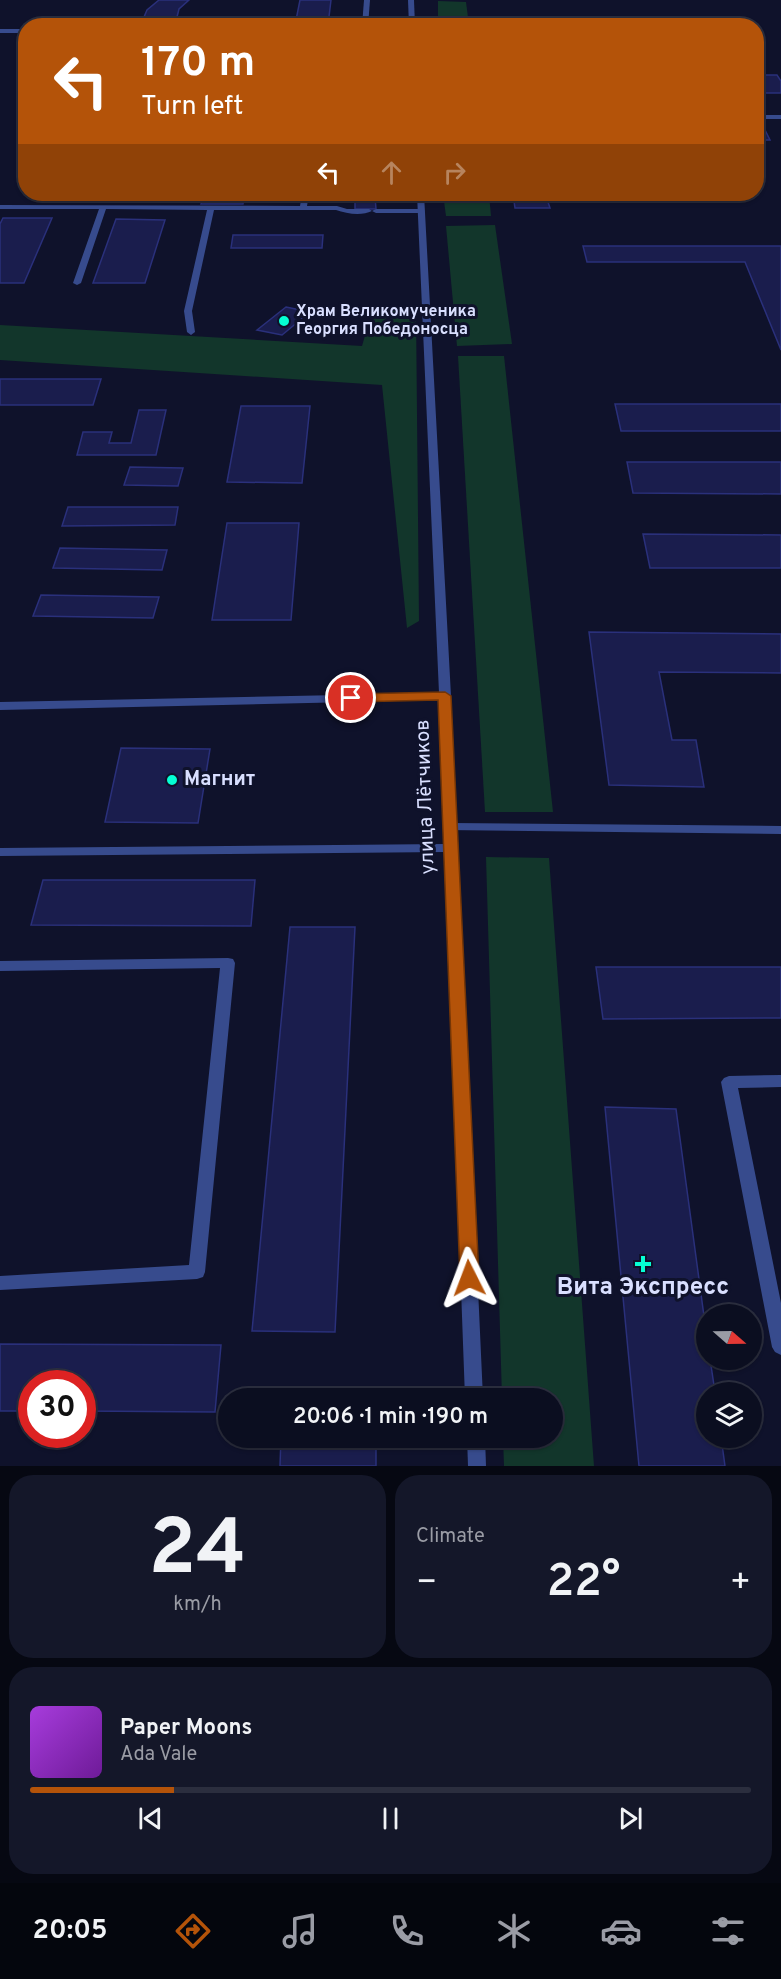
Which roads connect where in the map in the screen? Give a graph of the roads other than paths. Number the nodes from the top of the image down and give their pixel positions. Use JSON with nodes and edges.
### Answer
{"nodes":[{"id":1,"x":367,"y":0,"type":"edge"},
{"id":2,"x":411,"y":0,"type":"edge"},
{"id":3,"x":366,"y":18,"type":"edge"},
{"id":4,"x":412,"y":18,"type":"edge"},
{"id":5,"x":0,"y":31,"type":"edge"},
{"id":6,"x":18,"y":31,"type":"edge"},
{"id":7,"x":764,"y":117,"type":"edge"},
{"id":8,"x":781,"y":117,"type":"edge"},
{"id":9,"x":304,"y":201,"type":"edge"},
{"id":10,"x":420,"y":201,"type":"edge"},
{"id":11,"x":0,"y":207,"type":"edge"},
{"id":12,"x":103,"y":207,"type":"junction"},
{"id":13,"x":211,"y":207,"type":"junction"},
{"id":14,"x":303,"y":208,"type":"junction"},
{"id":15,"x":421,"y":212,"type":"junction"},
{"id":16,"x":77,"y":283,"type":"dead end"},
{"id":17,"x":191,"y":332,"type":"dead end"},
{"id":18,"x":445,"y":696,"type":"junction"},
{"id":19,"x":0,"y":706,"type":"edge"},
{"id":20,"x":450,"y":827,"type":"junction"},
{"id":21,"x":781,"y":830,"type":"edge"},
{"id":22,"x":451,"y":848,"type":"junction"},
{"id":23,"x":0,"y":852,"type":"edge"},
{"id":24,"x":0,"y":966,"type":"edge"},
{"id":25,"x":781,"y":1081,"type":"edge"},
{"id":26,"x":0,"y":1283,"type":"edge"},
{"id":27,"x":781,"y":1347,"type":"edge"},
{"id":28,"x":474,"y":1388,"type":"edge"},
{"id":29,"x":476,"y":1448,"type":"edge"},
{"id":30,"x":477,"y":1466,"type":"edge"}],
"edges":[{"from":1,"to":3,"type":"street"},
{"from":2,"to":4,"type":"street"},
{"from":5,"to":6,"type":"street"},
{"from":7,"to":8,"type":"street"},
{"from":9,"to":14,"type":"street"},
{"from":10,"to":15,"type":"street","name":"улица Лётчиков"},
{"from":11,"to":12,"type":"street"},
{"from":12,"to":13,"type":"street"},
{"from":12,"to":16,"type":"street"},
{"from":13,"to":14,"type":"street"},
{"from":13,"to":17,"type":"street"},
{"from":14,"to":15,"type":"street"},
{"from":15,"to":18,"type":"street","name":"улица Лётчиков"},
{"from":18,"to":19,"type":"street"},
{"from":18,"to":20,"type":"street","name":"улица Лётчиков"},
{"from":20,"to":21,"type":"street"},
{"from":20,"to":22,"type":"street","name":"улица Лётчиков"},
{"from":22,"to":23,"type":"street"},
{"from":22,"to":28,"type":"street","name":"улица Лётчиков"},
{"from":24,"to":26,"type":"street"},
{"from":25,"to":27,"type":"street"},
{"from":29,"to":30,"type":"street"}]}
